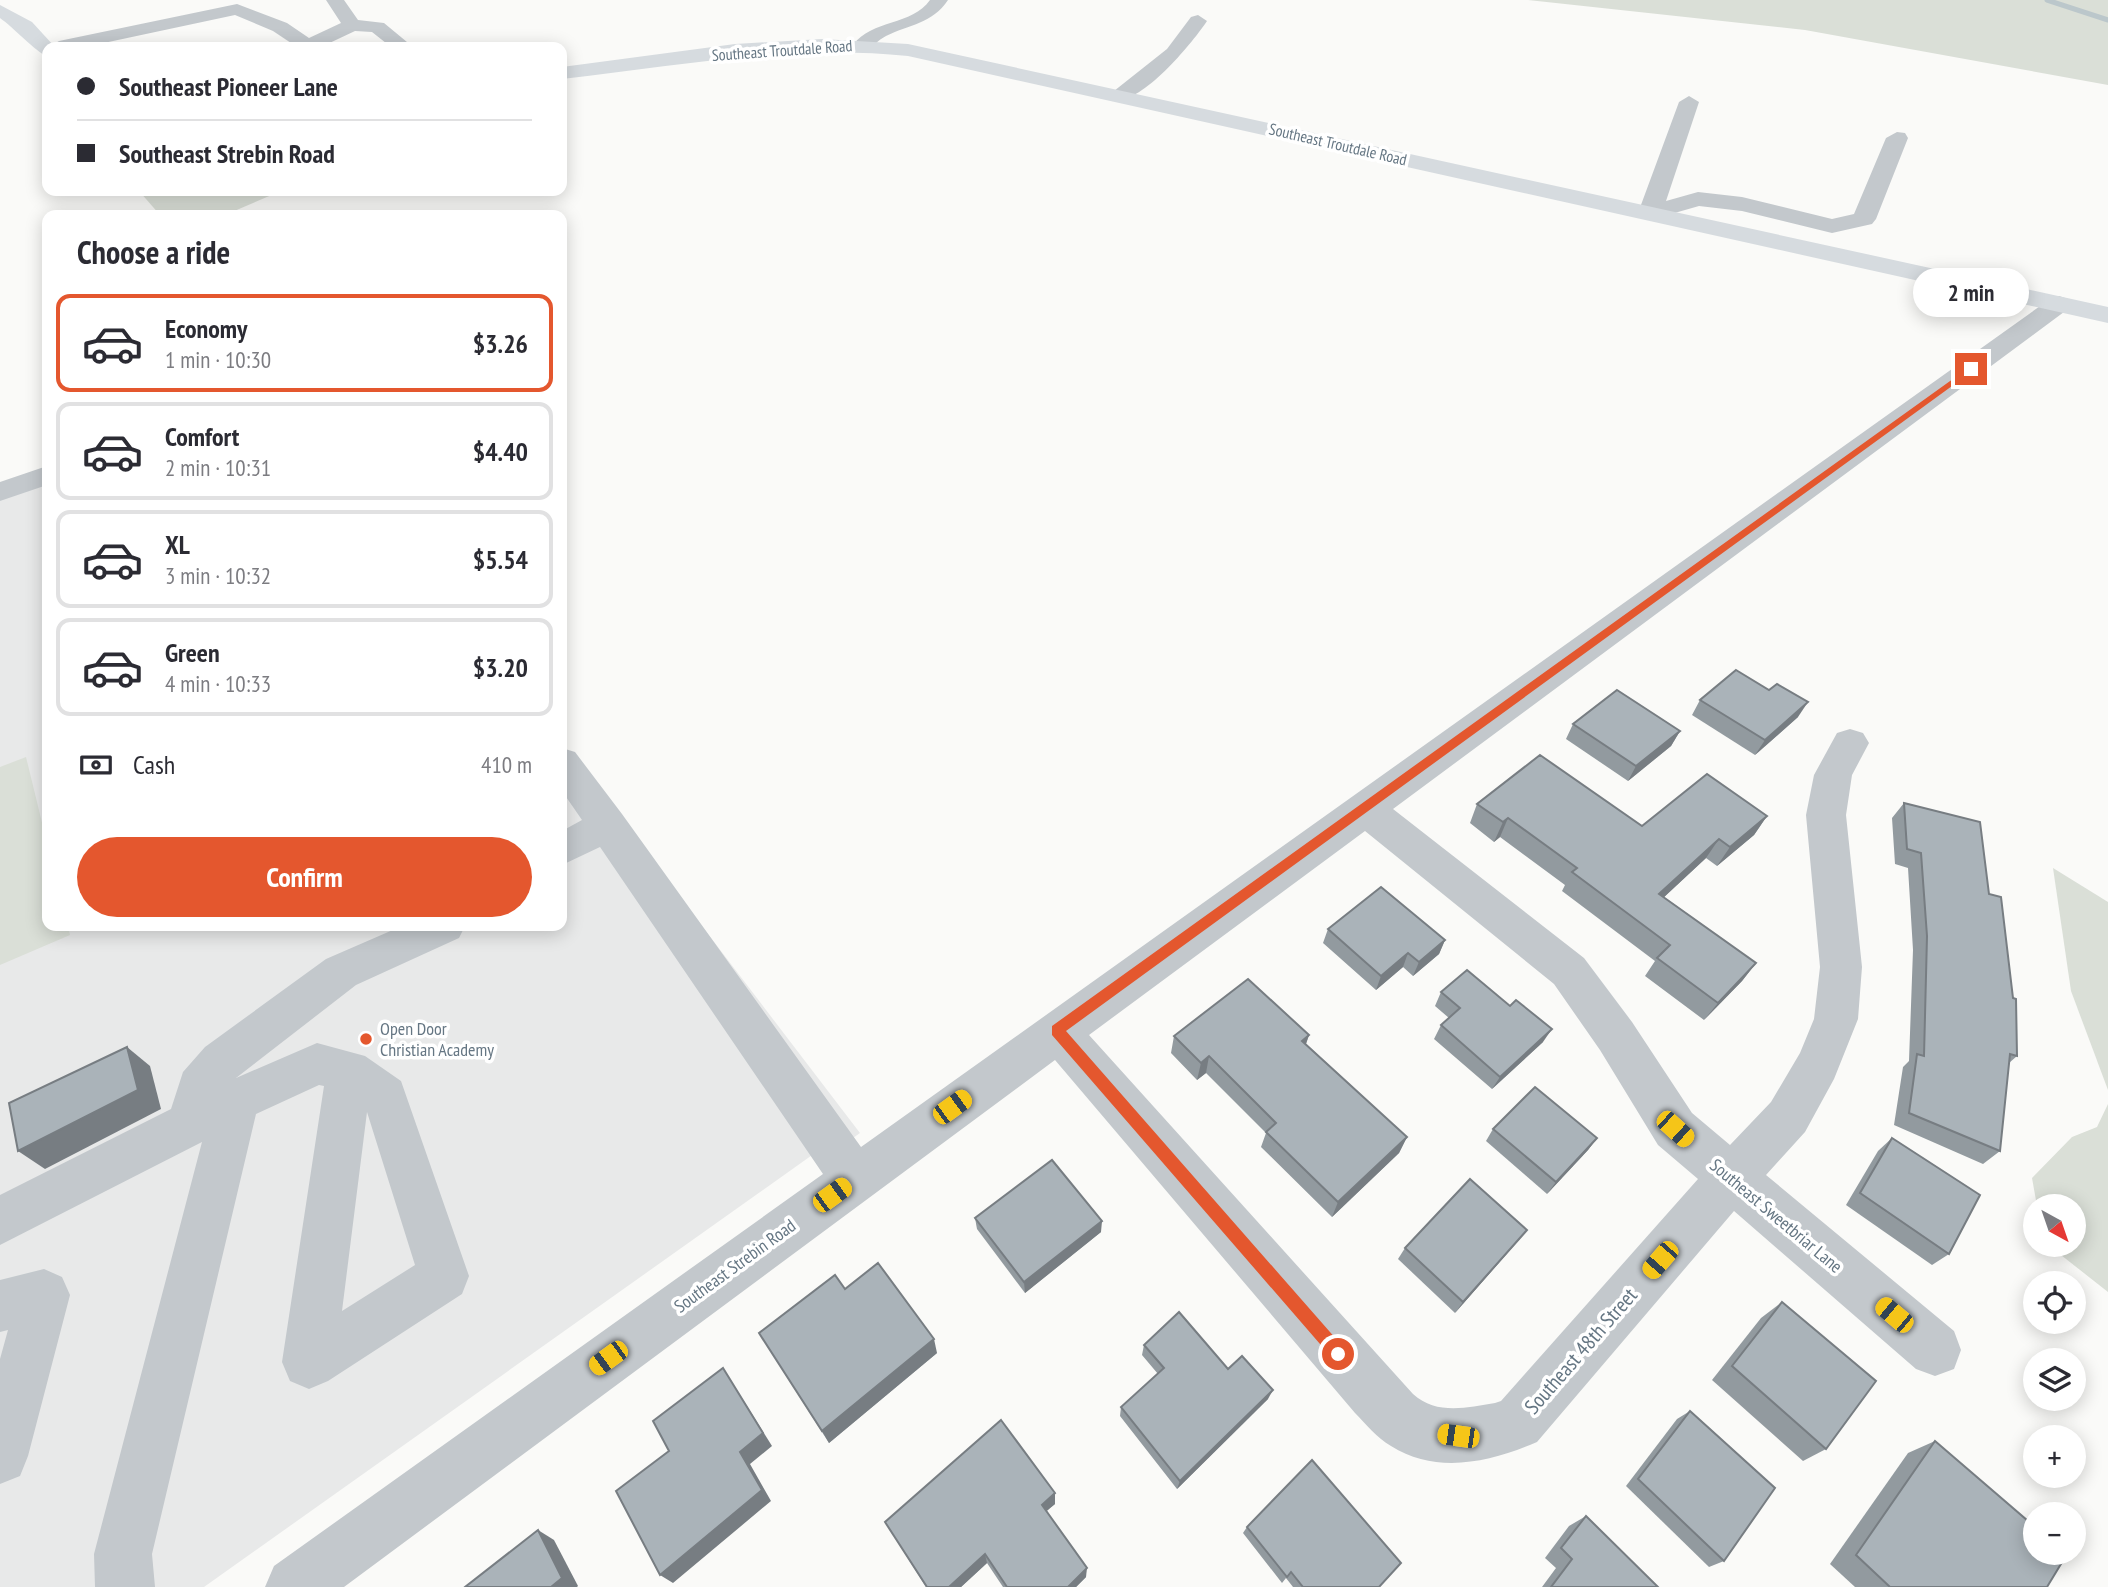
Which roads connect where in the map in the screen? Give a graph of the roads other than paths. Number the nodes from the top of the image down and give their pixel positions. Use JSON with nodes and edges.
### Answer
{"nodes":[{"id":1,"x":335,"y":0,"type":"edge"},
{"id":2,"x":939,"y":0,"type":"edge"},
{"id":3,"x":231,"y":5,"type":"edge"},
{"id":4,"x":0,"y":10,"type":"edge"},
{"id":5,"x":1198,"y":21,"type":"dead end"},
{"id":6,"x":352,"y":25,"type":"junction"},
{"id":7,"x":79,"y":42,"type":"edge"},
{"id":8,"x":302,"y":42,"type":"edge"},
{"id":9,"x":316,"y":42,"type":"edge"},
{"id":10,"x":396,"y":42,"type":"edge"},
{"id":11,"x":42,"y":45,"type":"edge"},
{"id":12,"x":863,"y":45,"type":"junction"},
{"id":13,"x":567,"y":73,"type":"edge"},
{"id":14,"x":1121,"y":95,"type":"junction"},
{"id":15,"x":1689,"y":102,"type":"dead end"},
{"id":16,"x":1897,"y":138,"type":"dead end"},
{"id":17,"x":1650,"y":213,"type":"junction"},
{"id":18,"x":2059,"y":304,"type":"junction"},
{"id":19,"x":2108,"y":315,"type":"edge"},
{"id":20,"x":42,"y":477,"type":"edge"},
{"id":21,"x":0,"y":492,"type":"edge"},
{"id":22,"x":1850,"y":743,"type":"dead end"},
{"id":23,"x":567,"y":769,"type":"edge"},
{"id":24,"x":1364,"y":808,"type":"junction"},
{"id":25,"x":608,"y":825,"type":"junction"},
{"id":26,"x":567,"y":846,"type":"edge"},
{"id":27,"x":433,"y":931,"type":"edge"},
{"id":28,"x":1057,"y":1030,"type":"junction"},
{"id":29,"x":349,"y":1071,"type":"junction"},
{"id":30,"x":236,"y":1100,"type":"junction"},
{"id":31,"x":192,"y":1122,"type":"junction"},
{"id":32,"x":855,"y":1178,"type":"junction"},
{"id":33,"x":1731,"y":1178,"type":"junction"},
{"id":34,"x":0,"y":1221,"type":"edge"},
{"id":35,"x":0,"y":1306,"type":"edge"},
{"id":36,"x":1935,"y":1350,"type":"dead end"},
{"id":37,"x":0,"y":1456,"type":"edge"},
{"id":38,"x":125,"y":1587,"type":"edge"},
{"id":39,"x":295,"y":1587,"type":"edge"}],
"edges":[{"from":1,"to":6,"type":"street"},
{"from":2,"to":12,"type":"street"},
{"from":3,"to":7,"type":"street"},
{"from":3,"to":8,"type":"street"},
{"from":4,"to":11,"type":"main road"},
{"from":5,"to":14,"type":"street"},
{"from":6,"to":9,"type":"street"},
{"from":6,"to":10,"type":"street"},
{"from":12,"to":13,"type":"main road","name":"Southeast Troutdale Road"},
{"from":12,"to":14,"type":"main road","name":"Southeast Troutdale Road"},
{"from":14,"to":17,"type":"main road","name":"Southeast Troutdale Road"},
{"from":15,"to":17,"type":"street"},
{"from":16,"to":17,"type":"street"},
{"from":17,"to":18,"type":"main road","name":"Southeast Troutdale Road"},
{"from":18,"to":19,"type":"main road","name":"Southeast Troutdale Road"},
{"from":18,"to":24,"type":"street","name":"Southeast Strebin Road"},
{"from":20,"to":21,"type":"street"},
{"from":22,"to":33,"type":"street","name":"Southeast 48th Street"},
{"from":23,"to":25,"type":"street"},
{"from":24,"to":28,"type":"street","name":"Southeast Strebin Road"},
{"from":24,"to":33,"type":"street","name":"Southeast Sweetbriar Lane"},
{"from":25,"to":26,"type":"street"},
{"from":25,"to":32,"type":"street"},
{"from":27,"to":31,"type":"street"},
{"from":28,"to":32,"type":"street","name":"Southeast Strebin Road"},
{"from":28,"to":33,"type":"street","name":"Southeast 48th Street"},
{"from":29,"to":29,"type":"street"},
{"from":29,"to":30,"type":"street"},
{"from":30,"to":31,"type":"street"},
{"from":30,"to":38,"type":"street"},
{"from":31,"to":34,"type":"street"},
{"from":32,"to":39,"type":"street","name":"Southeast Strebin Road"},
{"from":33,"to":36,"type":"street","name":"Southeast Sweetbriar Lane"},
{"from":35,"to":37,"type":"street"}]}
